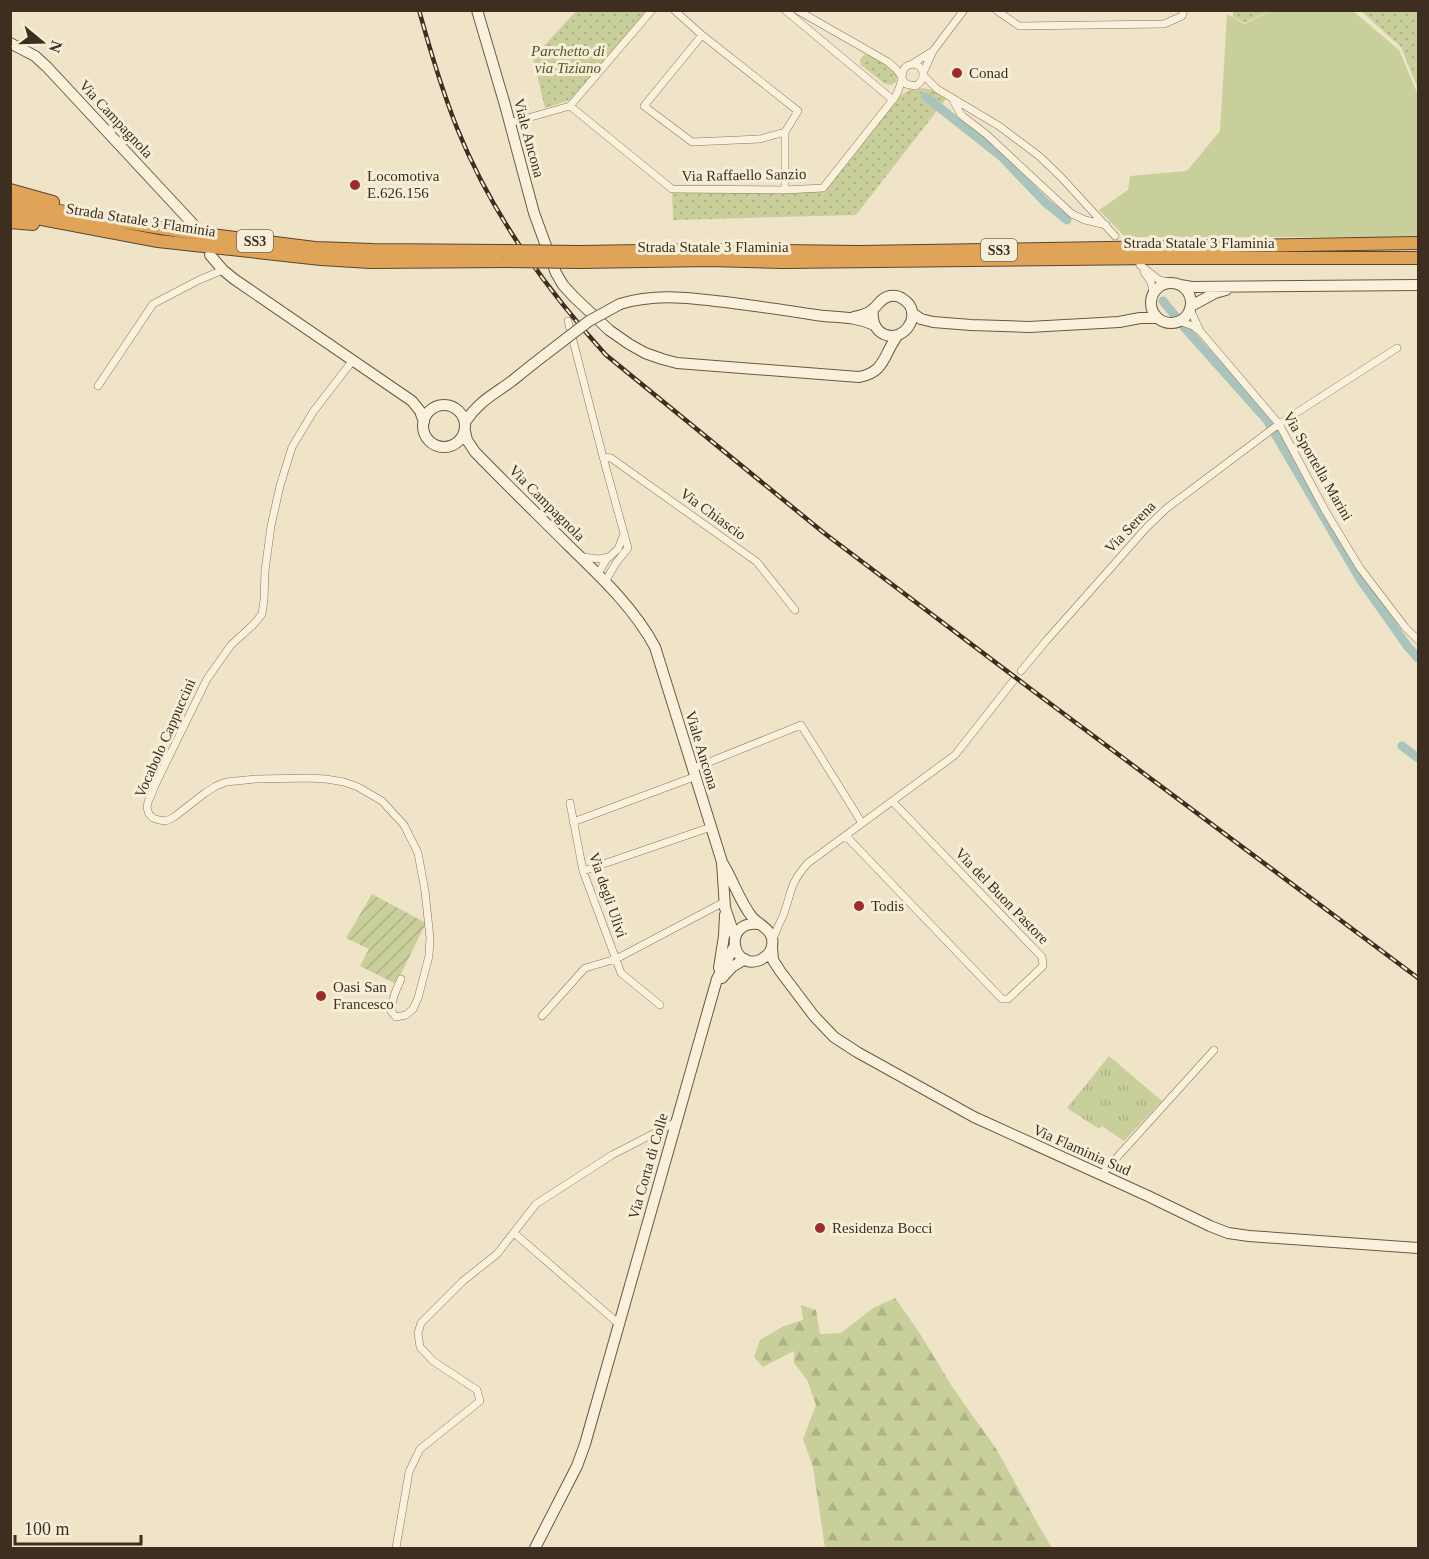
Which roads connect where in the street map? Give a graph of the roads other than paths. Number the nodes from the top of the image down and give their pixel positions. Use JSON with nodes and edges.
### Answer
{"nodes":[{"id":1,"x":477,"y":10,"type":"edge"},
{"id":2,"x":652,"y":10,"type":"edge"},
{"id":3,"x":674,"y":10,"type":"edge"},
{"id":4,"x":785,"y":10,"type":"edge"},
{"id":5,"x":797,"y":10,"type":"edge"},
{"id":6,"x":964,"y":10,"type":"edge"},
{"id":7,"x":996,"y":10,"type":"edge"},
{"id":8,"x":1184,"y":10,"type":"edge"},
{"id":9,"x":702,"y":34,"type":"junction"},
{"id":10,"x":10,"y":43,"type":"edge"},
{"id":11,"x":933,"y":51,"type":"junction"},
{"id":12,"x":888,"y":62,"type":"junction"},
{"id":13,"x":910,"y":65,"type":"junction"},
{"id":14,"x":923,"y":74,"type":"junction"},
{"id":15,"x":902,"y":78,"type":"junction"},
{"id":16,"x":915,"y":86,"type":"junction"},
{"id":17,"x":937,"y":89,"type":"junction"},
{"id":18,"x":894,"y":98,"type":"junction"},
{"id":19,"x":952,"y":98,"type":"junction"},
{"id":20,"x":570,"y":106,"type":"junction"},
{"id":21,"x":510,"y":123,"type":"junction"},
{"id":22,"x":785,"y":132,"type":"junction"},
{"id":23,"x":10,"y":190,"type":"edge"},
{"id":24,"x":784,"y":190,"type":"junction"},
{"id":25,"x":10,"y":201,"type":"edge"},
{"id":26,"x":10,"y":213,"type":"edge"},
{"id":27,"x":10,"y":222,"type":"edge"},
{"id":28,"x":193,"y":224,"type":"dead end"},
{"id":29,"x":1106,"y":225,"type":"junction"},
{"id":30,"x":147,"y":226,"type":"junction"},
{"id":31,"x":1115,"y":236,"type":"dead end"},
{"id":32,"x":158,"y":241,"type":"junction"},
{"id":33,"x":1419,"y":243,"type":"edge"},
{"id":34,"x":210,"y":255,"type":"dead end"},
{"id":35,"x":506,"y":256,"type":"junction"},
{"id":36,"x":579,"y":257,"type":"junction"},
{"id":37,"x":1419,"y":258,"type":"edge"},
{"id":38,"x":223,"y":270,"type":"junction"},
{"id":39,"x":1168,"y":282,"type":"junction"},
{"id":40,"x":1180,"y":285,"type":"junction"},
{"id":41,"x":1419,"y":285,"type":"edge"},
{"id":42,"x":1238,"y":287,"type":"junction"},
{"id":43,"x":1152,"y":294,"type":"junction"},
{"id":44,"x":1190,"y":308,"type":"junction"},
{"id":45,"x":873,"y":309,"type":"junction"},
{"id":46,"x":912,"y":313,"type":"junction"},
{"id":47,"x":851,"y":318,"type":"junction"},
{"id":48,"x":1156,"y":318,"type":"junction"},
{"id":49,"x":568,"y":321,"type":"dead end"},
{"id":50,"x":1179,"y":321,"type":"junction"},
{"id":51,"x":933,"y":322,"type":"junction"},
{"id":52,"x":1119,"y":322,"type":"junction"},
{"id":53,"x":877,"y":328,"type":"junction"},
{"id":54,"x":908,"y":329,"type":"junction"},
{"id":55,"x":1200,"y":331,"type":"junction"},
{"id":56,"x":898,"y":335,"type":"junction"},
{"id":57,"x":1397,"y":348,"type":"dead end"},
{"id":58,"x":887,"y":353,"type":"junction"},
{"id":59,"x":353,"y":360,"type":"junction"},
{"id":60,"x":98,"y":386,"type":"dead end"},
{"id":61,"x":483,"y":400,"type":"junction"},
{"id":62,"x":412,"y":401,"type":"junction"},
{"id":63,"x":439,"y":405,"type":"junction"},
{"id":64,"x":458,"y":410,"type":"junction"},
{"id":65,"x":424,"y":422,"type":"junction"},
{"id":66,"x":1279,"y":424,"type":"junction"},
{"id":67,"x":465,"y":426,"type":"junction"},
{"id":68,"x":456,"y":444,"type":"junction"},
{"id":69,"x":475,"y":452,"type":"junction"},
{"id":70,"x":603,"y":457,"type":"junction"},
{"id":71,"x":624,"y":534,"type":"junction"},
{"id":72,"x":579,"y":555,"type":"junction"},
{"id":73,"x":609,"y":557,"type":"junction"},
{"id":74,"x":601,"y":578,"type":"junction"},
{"id":75,"x":795,"y":610,"type":"dead end"},
{"id":76,"x":1419,"y":640,"type":"edge"},
{"id":77,"x":656,"y":647,"type":"joint"},
{"id":78,"x":1021,"y":671,"type":"dead end"},
{"id":79,"x":1014,"y":680,"type":"dead end"},
{"id":80,"x":693,"y":773,"type":"junction"},
{"id":81,"x":892,"y":801,"type":"junction"},
{"id":82,"x":570,"y":803,"type":"dead end"},
{"id":83,"x":573,"y":822,"type":"junction"},
{"id":84,"x":862,"y":823,"type":"junction"},
{"id":85,"x":711,"y":827,"type":"junction"},
{"id":86,"x":846,"y":836,"type":"junction"},
{"id":87,"x":722,"y":862,"type":"junction"},
{"id":88,"x":583,"y":871,"type":"junction"},
{"id":89,"x":737,"y":889,"type":"junction"},
{"id":90,"x":724,"y":901,"type":"junction"},
{"id":91,"x":783,"y":914,"type":"junction"},
{"id":92,"x":760,"y":925,"type":"junction"},
{"id":93,"x":735,"y":941,"type":"junction"},
{"id":94,"x":772,"y":944,"type":"junction"},
{"id":95,"x":616,"y":959,"type":"junction"},
{"id":96,"x":745,"y":959,"type":"junction"},
{"id":97,"x":759,"y":960,"type":"junction"},
{"id":98,"x":780,"y":971,"type":"junction"},
{"id":99,"x":401,"y":979,"type":"dead end"},
{"id":100,"x":716,"y":983,"type":"junction"},
{"id":101,"x":660,"y":1005,"type":"dead end"},
{"id":102,"x":542,"y":1016,"type":"dead end"},
{"id":103,"x":1214,"y":1050,"type":"dead end"},
{"id":104,"x":676,"y":1122,"type":"junction"},
{"id":105,"x":1101,"y":1175,"type":"junction"},
{"id":106,"x":514,"y":1233,"type":"junction"},
{"id":107,"x":1419,"y":1248,"type":"edge"},
{"id":108,"x":619,"y":1324,"type":"junction"},
{"id":109,"x":396,"y":1548,"type":"edge"},
{"id":110,"x":535,"y":1548,"type":"edge"}],
"edges":[{"from":1,"to":21,"type":"main road","name":"Viale Ancona"},
{"from":2,"to":20,"type":"street"},
{"from":3,"to":9,"type":"street"},
{"from":4,"to":18,"type":"street"},
{"from":5,"to":12,"type":"street"},
{"from":6,"to":11,"type":"street"},
{"from":7,"to":8,"type":"street"},
{"from":9,"to":22,"type":"street"},
{"from":9,"to":22,"type":"street"},
{"from":10,"to":28,"type":"main road","name":"Via Campagnola"},
{"from":11,"to":13,"type":"street"},
{"from":11,"to":14,"type":"street"},
{"from":12,"to":13,"type":"street"},
{"from":12,"to":15,"type":"street"},
{"from":13,"to":14,"type":"street"},
{"from":13,"to":15,"type":"street"},
{"from":14,"to":16,"type":"street"},
{"from":14,"to":17,"type":"street"},
{"from":15,"to":16,"type":"street"},
{"from":15,"to":18,"type":"street","name":"Via Raffaello Sanzio"},
{"from":16,"to":17,"type":"street"},
{"from":16,"to":18,"type":"street","name":"Via Raffaello Sanzio"},
{"from":17,"to":19,"type":"street"},
{"from":18,"to":24,"type":"street","name":"Via Raffaello Sanzio"},
{"from":19,"to":29,"type":"street"},
{"from":19,"to":29,"type":"street"},
{"from":20,"to":21,"type":"street"},
{"from":20,"to":24,"type":"street","name":"Via Raffaello Sanzio"},
{"from":21,"to":58,"type":"main road","name":"Viale Ancona"},
{"from":22,"to":24,"type":"street"},
{"from":23,"to":30,"type":"highway"},
{"from":25,"to":30,"type":"highway","name":"Strada Statale 3 Flaminia","number":"SS3"},
{"from":26,"to":32,"type":"highway","name":"Strada Statale 3 Flaminia","number":"SS3"},
{"from":27,"to":32,"type":"highway"},
{"from":29,"to":31,"type":"street"},
{"from":30,"to":35,"type":"highway","name":"Strada Statale 3 Flaminia","number":"SS3"},
{"from":32,"to":35,"type":"highway","name":"Strada Statale 3 Flaminia","number":"SS3"},
{"from":33,"to":36,"type":"highway","name":"Strada Statale 3 Flaminia","number":"SS3"},
{"from":34,"to":38,"type":"main road","name":"Via Campagnola"},
{"from":35,"to":36,"type":"highway","name":"Strada Statale 3 Flaminia","number":"SS3","bridge":true},
{"from":36,"to":37,"type":"highway","name":"Strada Statale 3 Flaminia","number":"SS3"},
{"from":38,"to":59,"type":"main road","name":"Via Campagnola"},
{"from":38,"to":60,"type":"street"},
{"from":39,"to":40,"type":"main road"},
{"from":39,"to":43,"type":"main road"},
{"from":39,"to":43,"type":"street"},
{"from":40,"to":42,"type":"main road"},
{"from":40,"to":44,"type":"main road","name":"Via Sportella Marini"},
{"from":41,"to":42,"type":"main road"},
{"from":42,"to":44,"type":"main road"},
{"from":43,"to":48,"type":"main road"},
{"from":43,"to":52,"type":"main road"},
{"from":44,"to":50,"type":"main road"},
{"from":44,"to":55,"type":"street","name":"Via Sportella Marini"},
{"from":45,"to":46,"type":"main road"},
{"from":45,"to":47,"type":"main road"},
{"from":45,"to":53,"type":"main road"},
{"from":46,"to":51,"type":"main road"},
{"from":46,"to":54,"type":"main road"},
{"from":47,"to":53,"type":"main road"},
{"from":47,"to":61,"type":"main road","bridge":true},
{"from":48,"to":50,"type":"main road"},
{"from":48,"to":52,"type":"main road"},
{"from":49,"to":70,"type":"street"},
{"from":50,"to":55,"type":"street"},
{"from":51,"to":52,"type":"main road"},
{"from":51,"to":54,"type":"main road"},
{"from":53,"to":56,"type":"main road"},
{"from":53,"to":58,"type":"main road"},
{"from":54,"to":56,"type":"main road"},
{"from":55,"to":66,"type":"street","name":"Via Sportella Marini"},
{"from":56,"to":58,"type":"main road","name":"Viale Ancona"},
{"from":57,"to":66,"type":"street","name":"Via Serena"},
{"from":59,"to":62,"type":"main road","name":"Via Campagnola"},
{"from":59,"to":99,"type":"street","name":"Vocabolo Cappuccini"},
{"from":61,"to":64,"type":"main road"},
{"from":61,"to":67,"type":"main road"},
{"from":62,"to":63,"type":"main road","name":"Via Campagnola"},
{"from":62,"to":65,"type":"main road","name":"Via Campagnola"},
{"from":63,"to":64,"type":"main road","name":"Via Campagnola"},
{"from":63,"to":65,"type":"main road"},
{"from":64,"to":67,"type":"main road","name":"Via Campagnola"},
{"from":65,"to":68,"type":"main road","name":"Via Campagnola"},
{"from":66,"to":76,"type":"street","name":"Via Sportella Marini"},
{"from":66,"to":78,"type":"street","name":"Via Serena"},
{"from":67,"to":68,"type":"main road"},
{"from":67,"to":69,"type":"main road","name":"Via Campagnola"},
{"from":68,"to":69,"type":"main road","name":"Via Campagnola"},
{"from":69,"to":72,"type":"main road","name":"Via Campagnola"},
{"from":70,"to":71,"type":"street"},
{"from":70,"to":75,"type":"street","name":"Via Chiascio"},
{"from":71,"to":73,"type":"street"},
{"from":71,"to":74,"type":"street"},
{"from":72,"to":73,"type":"street"},
{"from":72,"to":74,"type":"main road","name":"Via Campagnola"},
{"from":73,"to":74,"type":"street"},
{"from":74,"to":77,"type":"main road","name":"Via Campagnola"},
{"from":77,"to":80,"type":"main road","name":"Viale Ancona"},
{"from":79,"to":81,"type":"street"},
{"from":80,"to":83,"type":"street"},
{"from":80,"to":84,"type":"street"},
{"from":80,"to":85,"type":"main road","name":"Viale Ancona"},
{"from":81,"to":84,"type":"street"},
{"from":81,"to":86,"type":"street","name":"Via del Buon Pastore"},
{"from":82,"to":83,"type":"street","name":"Via degli Ulivi"},
{"from":83,"to":88,"type":"street","name":"Via degli Ulivi"},
{"from":84,"to":86,"type":"street"},
{"from":85,"to":87,"type":"main road","name":"Viale Ancona"},
{"from":85,"to":88,"type":"street"},
{"from":86,"to":91,"type":"street"},
{"from":87,"to":89,"type":"main road","name":"Viale Ancona"},
{"from":87,"to":90,"type":"main road","name":"Viale Ancona"},
{"from":88,"to":95,"type":"street","name":"Via degli Ulivi"},
{"from":89,"to":90,"type":"main road"},
{"from":89,"to":92,"type":"main road","name":"Viale Ancona"},
{"from":90,"to":93,"type":"main road","name":"Viale Ancona"},
{"from":90,"to":95,"type":"street","name":"Via degli Ulivi"},
{"from":90,"to":100,"type":"main road","name":"Viale Ancona"},
{"from":91,"to":92,"type":"street"},
{"from":91,"to":94,"type":"street"},
{"from":92,"to":93,"type":"main road"},
{"from":92,"to":94,"type":"main road","name":"Via Flaminia Sud"},
{"from":93,"to":96,"type":"main road"},
{"from":93,"to":100,"type":"main road","name":"Via Corta di Colle"},
{"from":94,"to":97,"type":"main road"},
{"from":94,"to":98,"type":"main road","name":"Via Flaminia Sud"},
{"from":95,"to":101,"type":"street","name":"Via degli Ulivi"},
{"from":95,"to":102,"type":"street","name":"Via degli Ulivi"},
{"from":96,"to":97,"type":"main road","name":"Via Flaminia Sud"},
{"from":96,"to":100,"type":"main road","name":"Via Corta di Colle"},
{"from":97,"to":98,"type":"main road","name":"Via Flaminia Sud"},
{"from":98,"to":105,"type":"main road","name":"Via Flaminia Sud"},
{"from":100,"to":104,"type":"main road","name":"Via Corta di Colle"},
{"from":103,"to":105,"type":"street"},
{"from":104,"to":106,"type":"street"},
{"from":104,"to":108,"type":"main road","name":"Via Corta di Colle"},
{"from":105,"to":107,"type":"main road","name":"Via Flaminia Sud"},
{"from":106,"to":108,"type":"street"},
{"from":106,"to":109,"type":"street"},
{"from":108,"to":110,"type":"main road","name":"Via Corta di Colle"}]}
